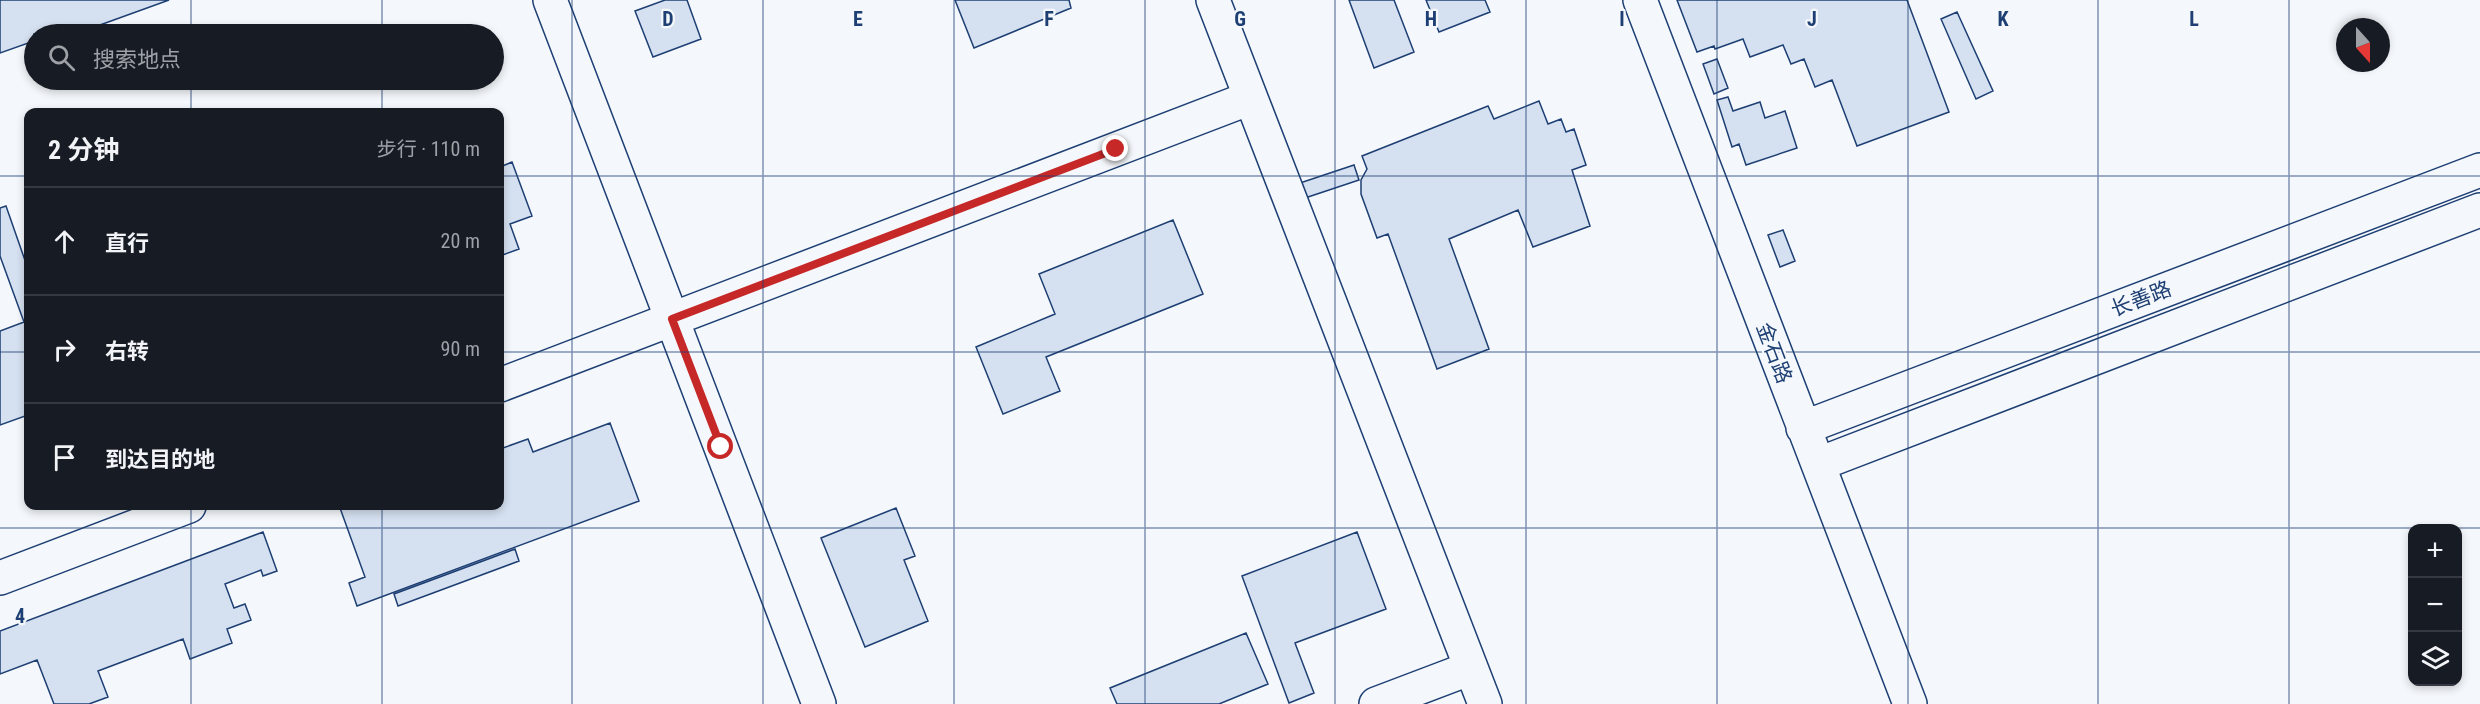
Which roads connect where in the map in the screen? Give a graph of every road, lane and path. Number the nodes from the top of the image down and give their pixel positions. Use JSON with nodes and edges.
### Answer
{"nodes":[{"id":1,"x":550,"y":0,"type":"edge"},
{"id":2,"x":1213,"y":0,"type":"edge"},
{"id":3,"x":1640,"y":0,"type":"edge"},
{"id":4,"x":1250,"y":98,"type":"junction"},
{"id":5,"x":2480,"y":170,"type":"edge"},
{"id":6,"x":2480,"y":210,"type":"edge"},
{"id":7,"x":672,"y":319,"type":"junction"},
{"id":8,"x":504,"y":384,"type":"edge"},
{"id":9,"x":1803,"y":428,"type":"junction"},
{"id":10,"x":1819,"y":464,"type":"junction"},
{"id":11,"x":178,"y":510,"type":"edge"},
{"id":12,"x":0,"y":578,"type":"edge"},
{"id":13,"x":1472,"y":668,"type":"junction"},
{"id":14,"x":819,"y":704,"type":"edge"},
{"id":15,"x":1376,"y":704,"type":"edge"},
{"id":16,"x":1485,"y":704,"type":"edge"},
{"id":17,"x":1911,"y":704,"type":"edge"}],
"edges":[{"from":1,"to":7,"type":"street"},
{"from":2,"to":4,"type":"street"},
{"from":3,"to":9,"type":"street","name":"金石路"},
{"from":4,"to":7,"type":"street"},
{"from":4,"to":13,"type":"street"},
{"from":5,"to":9,"type":"street","name":"长善路"},
{"from":6,"to":10,"type":"street","name":"长善路"},
{"from":7,"to":8,"type":"street"},
{"from":7,"to":14,"type":"street"},
{"from":9,"to":10,"type":"street","name":"金石路"},
{"from":10,"to":17,"type":"street","name":"金石路"},
{"from":11,"to":12,"type":"street"},
{"from":13,"to":15,"type":"street"},
{"from":13,"to":16,"type":"street"}]}
